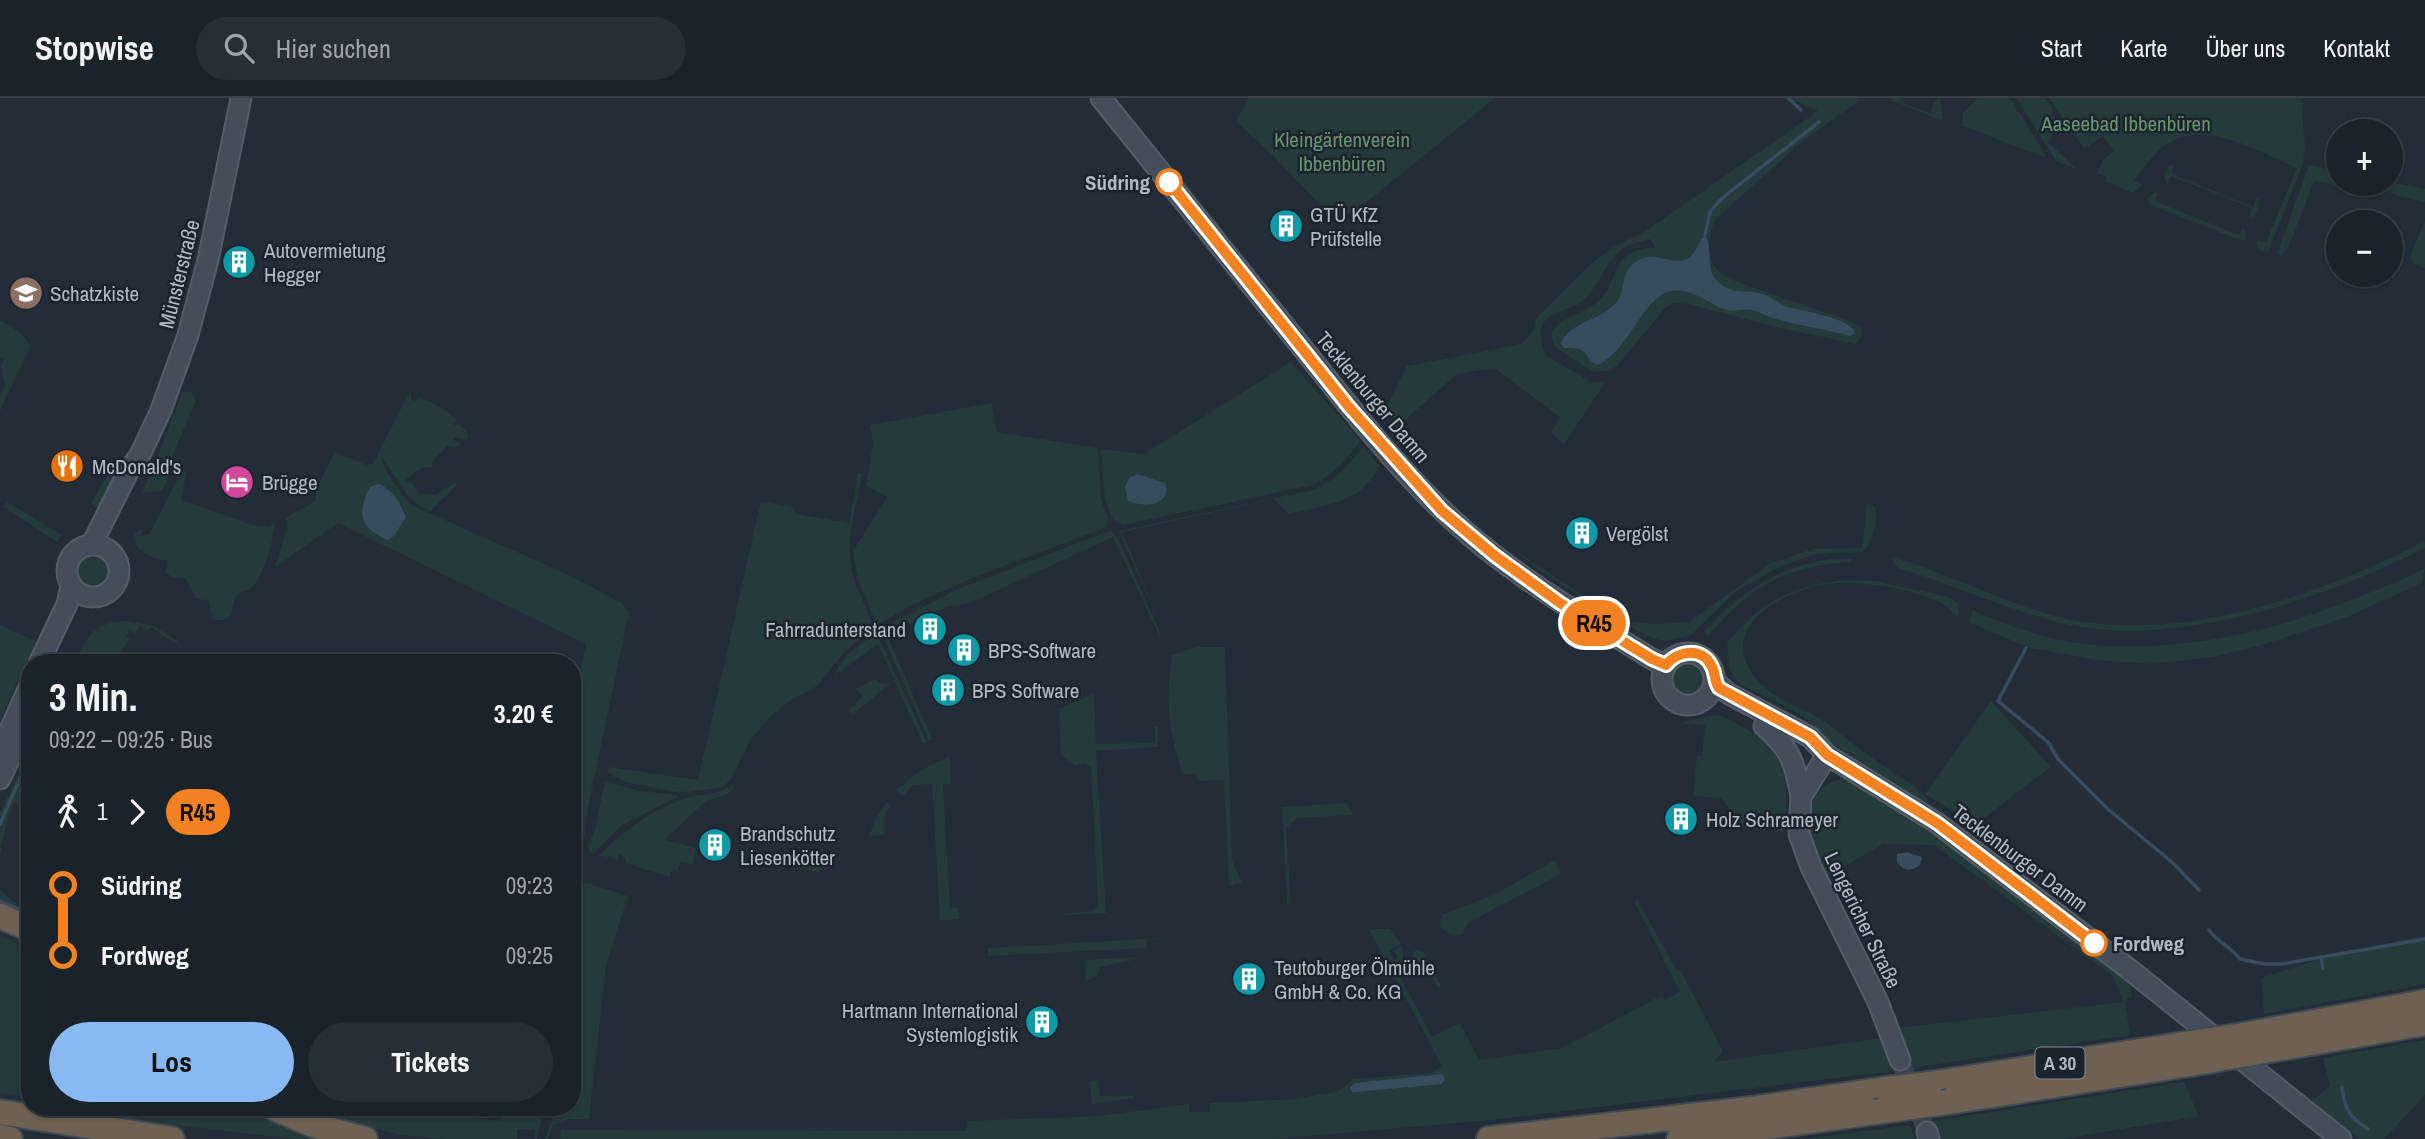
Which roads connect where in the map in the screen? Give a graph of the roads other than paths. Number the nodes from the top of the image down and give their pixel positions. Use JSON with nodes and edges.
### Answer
{"nodes":[{"id":1,"x":241,"y":98,"type":"edge"},
{"id":2,"x":1101,"y":98,"type":"edge"},
{"id":3,"x":101,"y":547,"type":"junction"},
{"id":4,"x":78,"y":591,"type":"junction"},
{"id":5,"x":43,"y":654,"type":"edge"},
{"id":6,"x":57,"y":654,"type":"edge"},
{"id":7,"x":1666,"y":665,"type":"junction"},
{"id":8,"x":1715,"y":682,"type":"junction"},
{"id":9,"x":1704,"y":700,"type":"junction"},
{"id":10,"x":21,"y":705,"type":"edge"},
{"id":11,"x":1764,"y":726,"type":"junction"},
{"id":12,"x":21,"y":734,"type":"edge"},
{"id":13,"x":0,"y":752,"type":"edge"},
{"id":14,"x":1827,"y":755,"type":"junction"},
{"id":15,"x":0,"y":779,"type":"edge"},
{"id":16,"x":1801,"y":797,"type":"junction"},
{"id":17,"x":0,"y":916,"type":"edge"},
{"id":18,"x":21,"y":925,"type":"edge"},
{"id":19,"x":0,"y":927,"type":"edge"},
{"id":20,"x":21,"y":935,"type":"edge"},
{"id":21,"x":2425,"y":1002,"type":"edge"},
{"id":22,"x":2425,"y":1023,"type":"edge"},
{"id":23,"x":2248,"y":1044,"type":"junction"},
{"id":24,"x":2190,"y":1053,"type":"junction"},
{"id":25,"x":1900,"y":1060,"type":"tunnel mouth"},
{"id":26,"x":0,"y":1112,"type":"edge"},
{"id":27,"x":21,"y":1115,"type":"edge"},
{"id":28,"x":25,"y":1116,"type":"edge"},
{"id":29,"x":49,"y":1116,"type":"edge"},
{"id":30,"x":292,"y":1116,"type":"edge"},
{"id":31,"x":38,"y":1118,"type":"junction"},
{"id":32,"x":0,"y":1137,"type":"edge"},
{"id":33,"x":10,"y":1139,"type":"edge"},
{"id":34,"x":172,"y":1139,"type":"edge"},
{"id":35,"x":365,"y":1139,"type":"edge"},
{"id":36,"x":1489,"y":1139,"type":"edge"},
{"id":37,"x":1679,"y":1139,"type":"edge"},
{"id":38,"x":2341,"y":1139,"type":"edge"}],
"edges":[{"from":1,"to":3,"type":"main road","name":"Münsterstraße"},
{"from":2,"to":7,"type":"main road","name":"Tecklenburger Damm"},
{"from":3,"to":4,"type":"main road"},
{"from":3,"to":4,"type":"main road","name":"Münsterstraße"},
{"from":4,"to":5,"type":"main road"},
{"from":4,"to":6,"type":"main road"},
{"from":7,"to":8,"type":"main road"},
{"from":7,"to":9,"type":"main road"},
{"from":8,"to":9,"type":"main road"},
{"from":8,"to":14,"type":"main road","name":"Tecklenburger Damm"},
{"from":9,"to":11,"type":"main road","name":"Tecklenburger Damm"},
{"from":10,"to":13,"type":"main road"},
{"from":11,"to":14,"type":"main road","name":"Tecklenburger Damm"},
{"from":11,"to":16,"type":"main road","name":"Lengericher Straße"},
{"from":12,"to":15,"type":"main road"},
{"from":14,"to":16,"type":"main road"},
{"from":14,"to":38,"type":"main road","name":"Tecklenburger Damm"},
{"from":16,"to":25,"type":"main road","name":"Lengericher Straße"},
{"from":17,"to":18,"type":"highway"},
{"from":19,"to":20,"type":"highway"},
{"from":21,"to":23,"type":"highway","number":"A 30"},
{"from":22,"to":23,"type":"highway","number":"A 30"},
{"from":23,"to":24,"type":"highway","number":"A 30","bridge":true},
{"from":24,"to":36,"type":"highway","number":"A 30","bridge":true},
{"from":24,"to":37,"type":"highway","number":"A 30","bridge":true},
{"from":26,"to":27,"type":"highway"},
{"from":28,"to":31,"type":"highway"},
{"from":29,"to":31,"type":"highway"},
{"from":30,"to":35,"type":"highway"},
{"from":31,"to":34,"type":"highway"},
{"from":32,"to":33,"type":"highway"}]}
